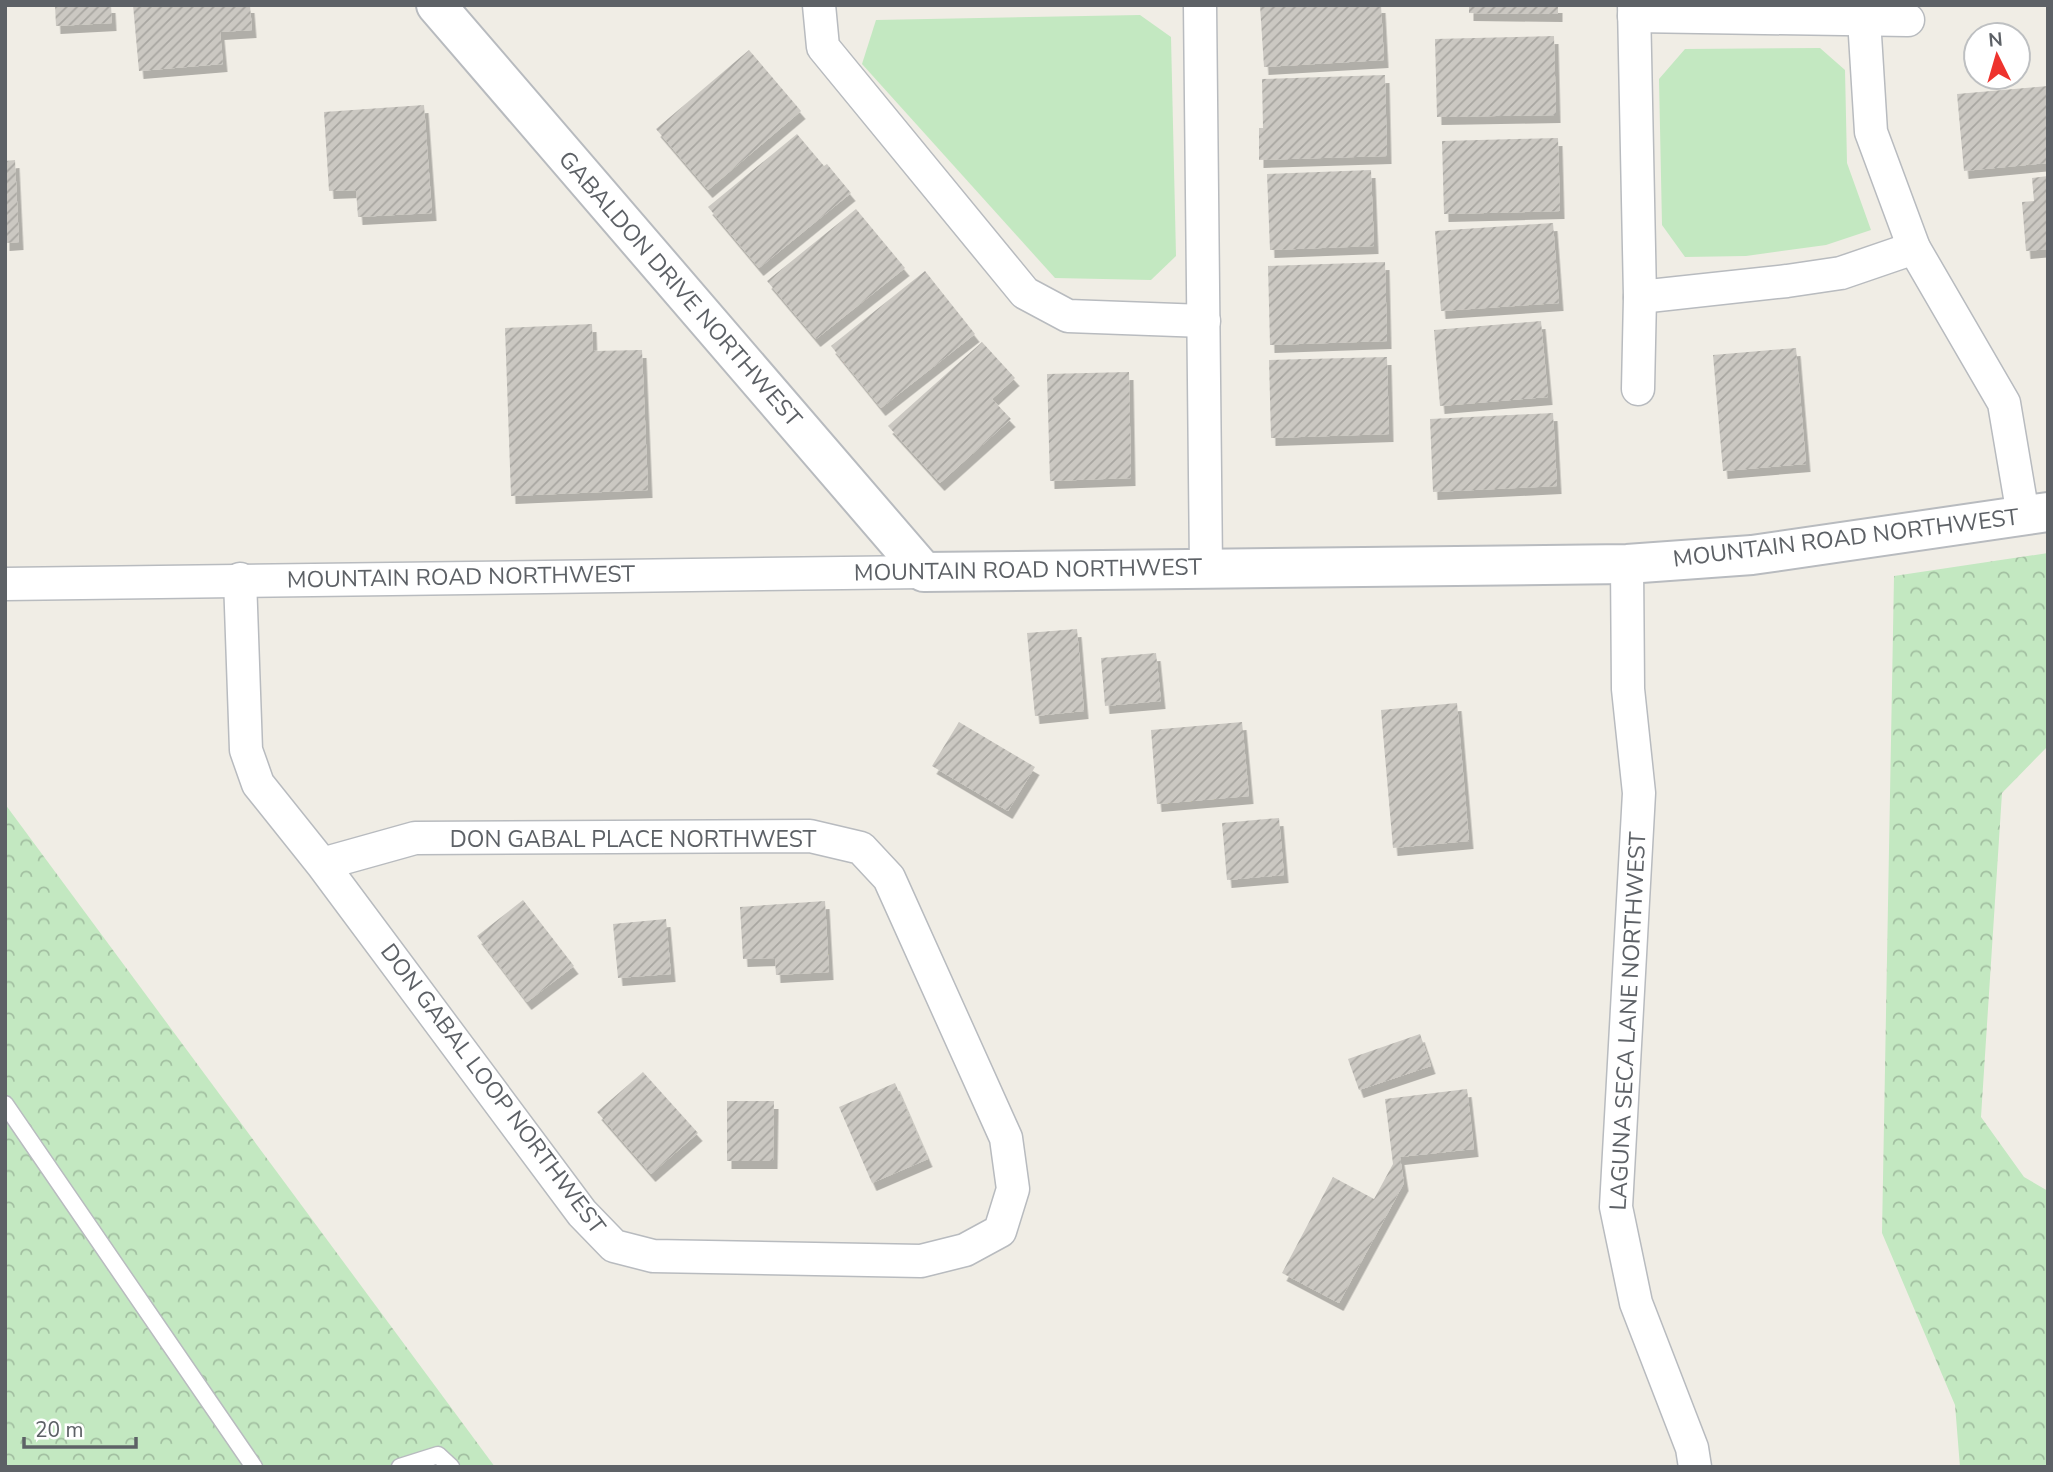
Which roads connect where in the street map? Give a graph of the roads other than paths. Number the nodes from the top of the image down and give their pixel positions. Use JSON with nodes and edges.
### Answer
{"nodes":[{"id":1,"x":436,"y":5,"type":"edge"},
{"id":2,"x":819,"y":5,"type":"edge"},
{"id":3,"x":1200,"y":5,"type":"edge"},
{"id":4,"x":1634,"y":10,"type":"edge"},
{"id":5,"x":1864,"y":19,"type":"junction"},
{"id":6,"x":1908,"y":20,"type":"dead end"},
{"id":7,"x":1914,"y":248,"type":"junction"},
{"id":8,"x":1640,"y":297,"type":"junction"},
{"id":9,"x":1205,"y":321,"type":"junction"},
{"id":10,"x":1639,"y":389,"type":"dead end"},
{"id":11,"x":2035,"y":513,"type":"edge"},
{"id":12,"x":1627,"y":564,"type":"junction"},
{"id":13,"x":1206,"y":568,"type":"junction"},
{"id":14,"x":923,"y":572,"type":"junction"},
{"id":15,"x":240,"y":579,"type":"junction"},
{"id":16,"x":5,"y":584,"type":"edge"},
{"id":17,"x":322,"y":864,"type":"junction"},
{"id":18,"x":5,"y":1104,"type":"edge"},
{"id":19,"x":1000,"y":1231,"type":"joint"},
{"id":20,"x":254,"y":1467,"type":"edge"},
{"id":21,"x":400,"y":1467,"type":"edge"},
{"id":22,"x":451,"y":1467,"type":"edge"},
{"id":23,"x":1695,"y":1467,"type":"edge"}],
"edges":[{"from":1,"to":14,"type":"street","name":"GABALDON DRIVE NORTHWEST"},
{"from":2,"to":9,"type":"street"},
{"from":3,"to":9,"type":"street"},
{"from":4,"to":5,"type":"street"},
{"from":4,"to":8,"type":"street"},
{"from":5,"to":6,"type":"street"},
{"from":5,"to":7,"type":"street"},
{"from":7,"to":8,"type":"street"},
{"from":7,"to":11,"type":"street"},
{"from":8,"to":10,"type":"street"},
{"from":9,"to":13,"type":"street"},
{"from":11,"to":12,"type":"street","name":"MOUNTAIN ROAD NORTHWEST"},
{"from":12,"to":13,"type":"street","name":"MOUNTAIN ROAD NORTHWEST"},
{"from":12,"to":23,"type":"street","name":"LAGUNA SECA LANE NORTHWEST"},
{"from":13,"to":14,"type":"street","name":"MOUNTAIN ROAD NORTHWEST"},
{"from":14,"to":15,"type":"street","name":"MOUNTAIN ROAD NORTHWEST"},
{"from":15,"to":16,"type":"street","name":"MOUNTAIN ROAD NORTHWEST"},
{"from":15,"to":17,"type":"street","name":"DON GABAL LOOP NORTHWEST"},
{"from":17,"to":19,"type":"street","name":"DON GABAL LOOP NORTHWEST"},
{"from":17,"to":19,"type":"street","name":"DON GABAL PLACE NORTHWEST"},
{"from":18,"to":20,"type":"lane"},
{"from":21,"to":22,"type":"lane"}]}
